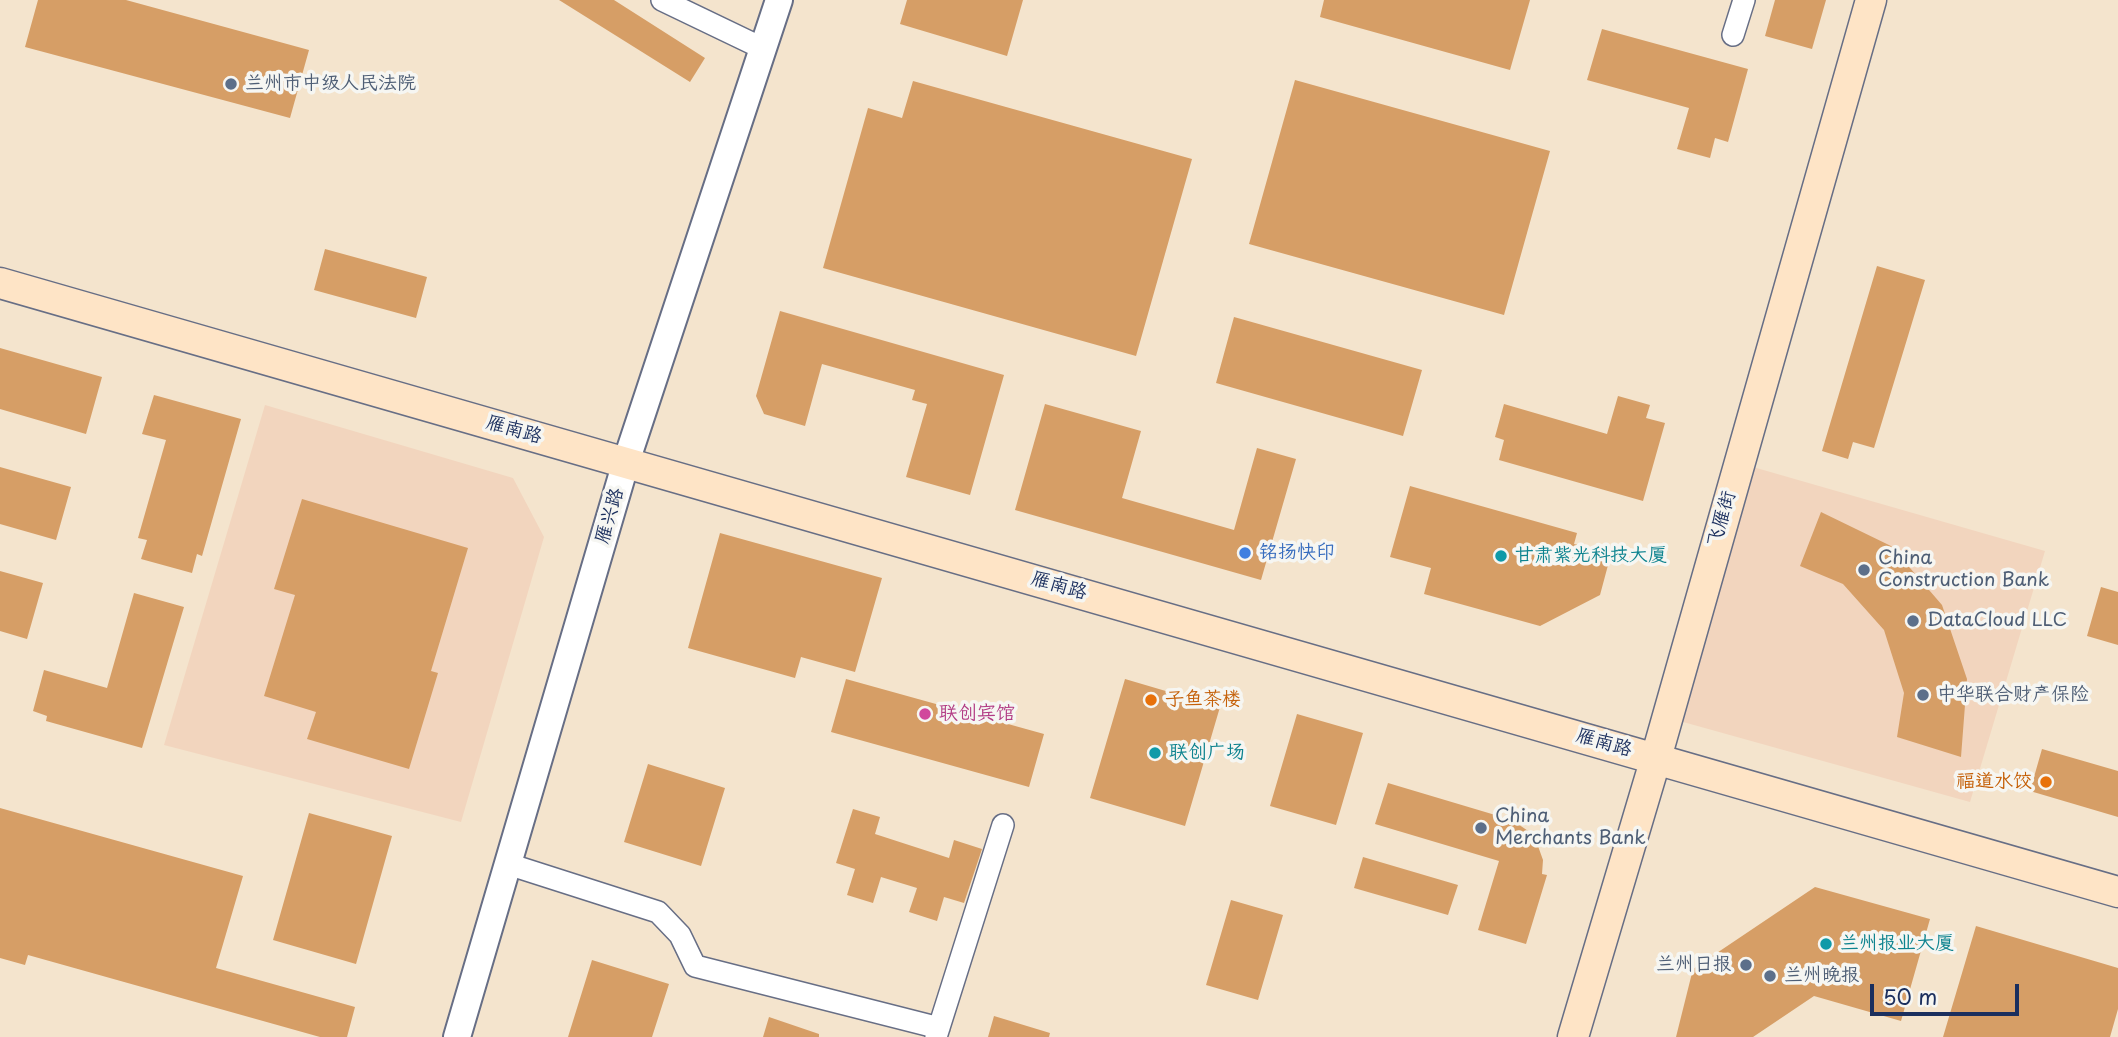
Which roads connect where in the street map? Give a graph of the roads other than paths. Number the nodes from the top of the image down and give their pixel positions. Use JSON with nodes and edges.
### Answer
{"nodes":[{"id":1,"x":662,"y":0,"type":"edge"},
{"id":2,"x":779,"y":0,"type":"edge"},
{"id":3,"x":1744,"y":0,"type":"edge"},
{"id":4,"x":1871,"y":0,"type":"edge"},
{"id":5,"x":1733,"y":35,"type":"dead end"},
{"id":6,"x":764,"y":49,"type":"junction"},
{"id":7,"x":0,"y":283,"type":"edge"},
{"id":8,"x":625,"y":462,"type":"junction"},
{"id":9,"x":1656,"y":758,"type":"junction"},
{"id":10,"x":1003,"y":825,"type":"dead end"},
{"id":11,"x":508,"y":864,"type":"junction"},
{"id":12,"x":2118,"y":892,"type":"edge"},
{"id":13,"x":937,"y":1033,"type":"edge"},
{"id":14,"x":457,"y":1037,"type":"edge"},
{"id":15,"x":1573,"y":1037,"type":"edge"}],
"edges":[{"from":1,"to":6,"type":"street"},
{"from":2,"to":6,"type":"street","name":"雁兴路"},
{"from":3,"to":5,"type":"street"},
{"from":4,"to":9,"type":"main road","name":"飞雁街"},
{"from":6,"to":8,"type":"street","name":"雁兴路"},
{"from":7,"to":8,"type":"main road","name":"雁南路"},
{"from":8,"to":9,"type":"main road","name":"雁南路"},
{"from":8,"to":11,"type":"street","name":"雁兴路"},
{"from":9,"to":12,"type":"main road","name":"雁南路"},
{"from":9,"to":15,"type":"main road","name":"飞雁街"},
{"from":10,"to":13,"type":"street"},
{"from":11,"to":13,"type":"street"},
{"from":11,"to":14,"type":"street","name":"雁兴路"}]}
